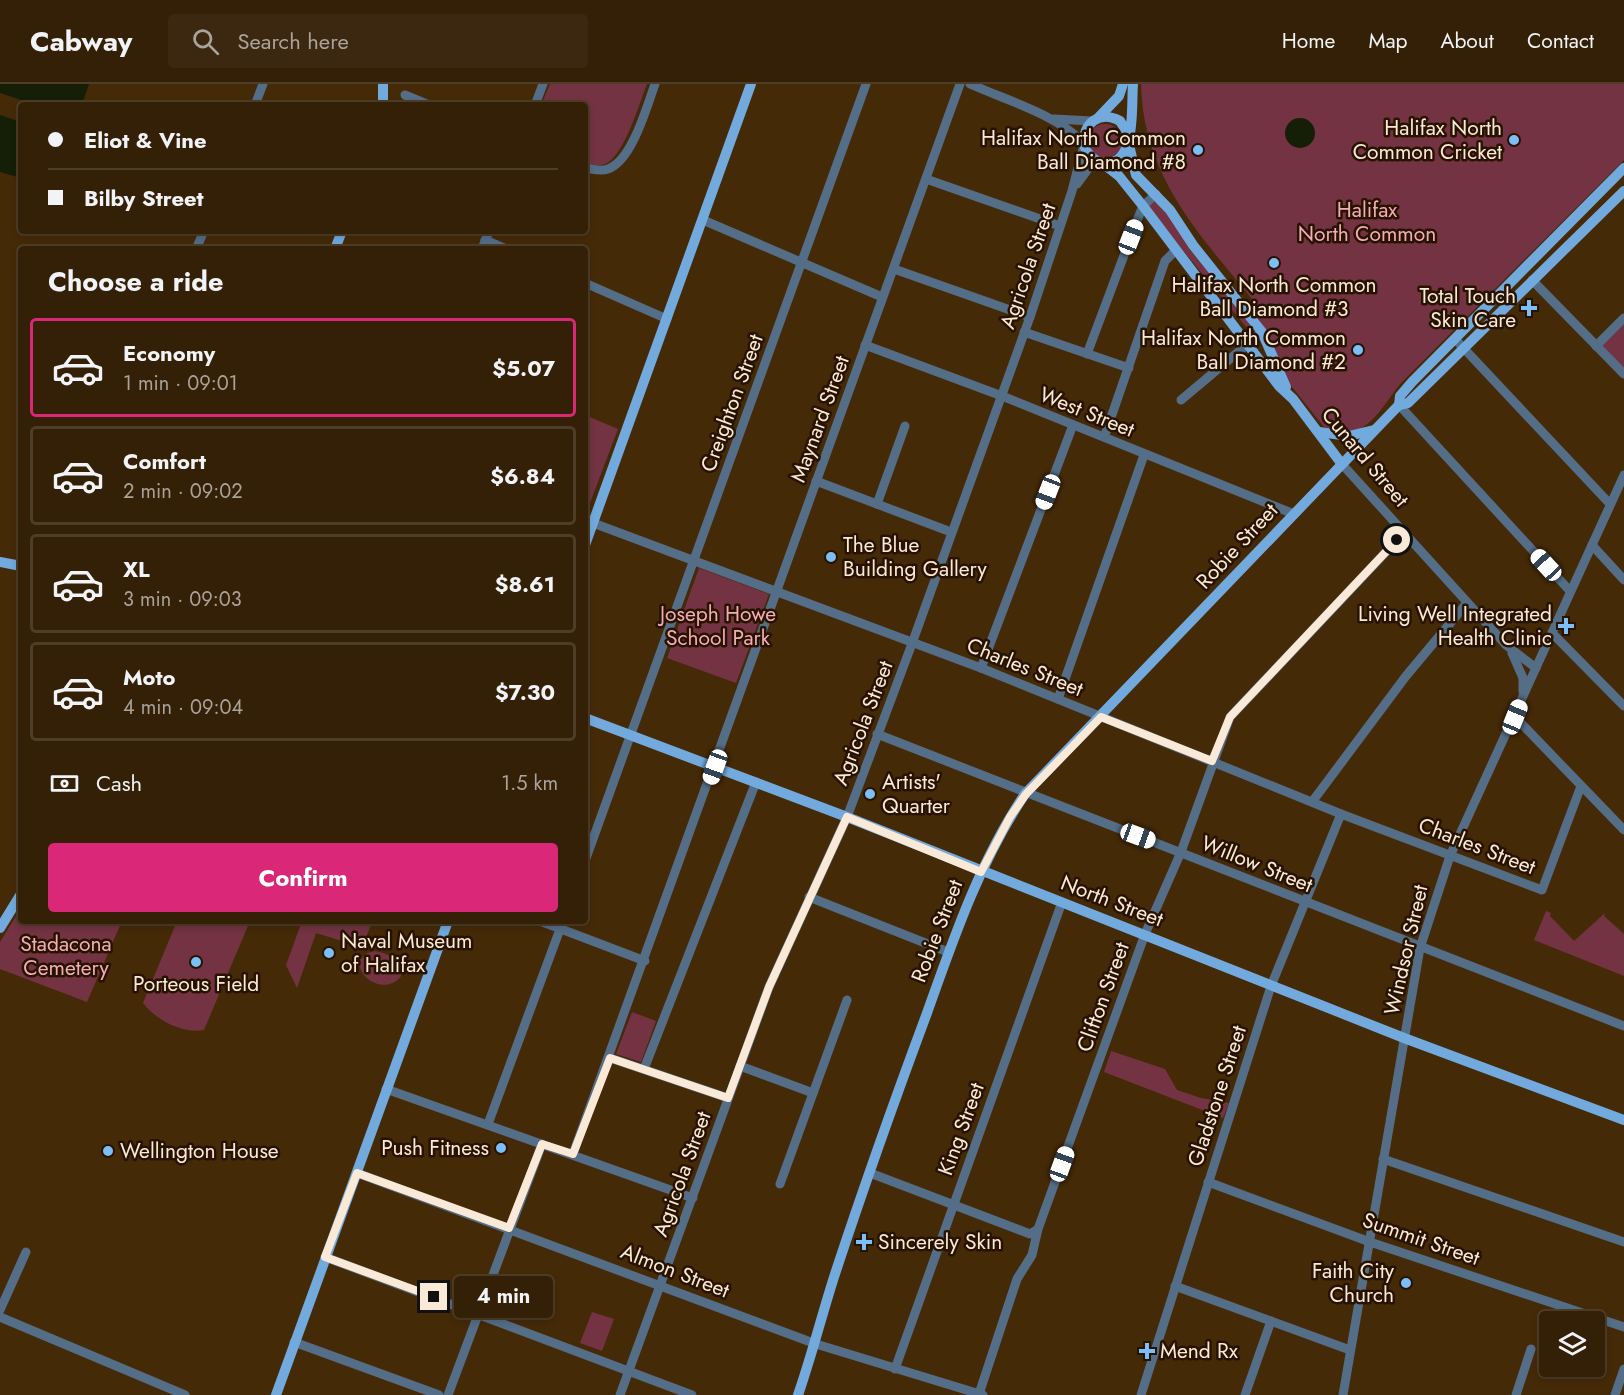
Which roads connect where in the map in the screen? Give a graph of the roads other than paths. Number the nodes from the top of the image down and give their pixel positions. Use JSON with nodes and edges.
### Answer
{"nodes":[{"id":1,"x":263,"y":84,"type":"edge"},
{"id":2,"x":383,"y":84,"type":"edge"},
{"id":3,"x":543,"y":84,"type":"edge"},
{"id":4,"x":655,"y":84,"type":"edge"},
{"id":5,"x":751,"y":84,"type":"edge"},
{"id":6,"x":866,"y":84,"type":"edge"},
{"id":7,"x":960,"y":84,"type":"edge"},
{"id":8,"x":970,"y":84,"type":"edge"},
{"id":9,"x":1123,"y":84,"type":"edge"},
{"id":10,"x":1133,"y":84,"type":"edge"},
{"id":11,"x":405,"y":95,"type":"dead end"},
{"id":12,"x":256,"y":102,"type":"edge"},
{"id":13,"x":383,"y":102,"type":"edge"},
{"id":14,"x":422,"y":102,"type":"edge"},
{"id":15,"x":537,"y":102,"type":"edge"},
{"id":16,"x":1052,"y":119,"type":"junction"},
{"id":17,"x":1095,"y":119,"type":"junction"},
{"id":18,"x":1129,"y":140,"type":"junction"},
{"id":19,"x":1083,"y":143,"type":"junction"},
{"id":20,"x":1100,"y":162,"type":"junction"},
{"id":21,"x":1624,"y":168,"type":"edge"},
{"id":22,"x":588,"y":169,"type":"edge"},
{"id":23,"x":926,"y":179,"type":"junction"},
{"id":24,"x":1072,"y":191,"type":"junction"},
{"id":25,"x":1624,"y":191,"type":"edge"},
{"id":26,"x":1156,"y":194,"type":"junction"},
{"id":27,"x":1143,"y":206,"type":"junction"},
{"id":28,"x":703,"y":220,"type":"junction"},
{"id":29,"x":1060,"y":226,"type":"junction"},
{"id":30,"x":485,"y":240,"type":"edge"},
{"id":31,"x":499,"y":246,"type":"edge"},
{"id":32,"x":1176,"y":250,"type":"junction"},
{"id":33,"x":802,"y":262,"type":"junction"},
{"id":34,"x":894,"y":269,"type":"junction"},
{"id":35,"x":1532,"y":280,"type":"junction"},
{"id":36,"x":588,"y":284,"type":"edge"},
{"id":37,"x":882,"y":297,"type":"junction"},
{"id":38,"x":1030,"y":317,"type":"junction"},
{"id":39,"x":1624,"y":318,"type":"edge"},
{"id":40,"x":667,"y":319,"type":"junction"},
{"id":41,"x":1024,"y":332,"type":"junction"},
{"id":42,"x":1262,"y":332,"type":"junction"},
{"id":43,"x":1455,"y":339,"type":"junction"},
{"id":44,"x":1248,"y":344,"type":"junction"},
{"id":45,"x":865,"y":345,"type":"junction"},
{"id":46,"x":1596,"y":346,"type":"junction"},
{"id":47,"x":1464,"y":349,"type":"junction"},
{"id":48,"x":1087,"y":354,"type":"junction"},
{"id":49,"x":1129,"y":368,"type":"junction"},
{"id":50,"x":1624,"y":374,"type":"edge"},
{"id":51,"x":1002,"y":396,"type":"junction"},
{"id":52,"x":1293,"y":399,"type":"junction"},
{"id":53,"x":1181,"y":400,"type":"dead end"},
{"id":54,"x":1399,"y":405,"type":"junction"},
{"id":55,"x":1073,"y":425,"type":"junction"},
{"id":56,"x":905,"y":426,"type":"dead end"},
{"id":57,"x":1374,"y":430,"type":"junction"},
{"id":58,"x":1106,"y":432,"type":"dead end"},
{"id":59,"x":1318,"y":432,"type":"junction"},
{"id":60,"x":1144,"y":455,"type":"junction"},
{"id":61,"x":1341,"y":463,"type":"junction"},
{"id":62,"x":1624,"y":475,"type":"edge"},
{"id":63,"x":816,"y":481,"type":"junction"},
{"id":64,"x":877,"y":504,"type":"junction"},
{"id":65,"x":1610,"y":504,"type":"junction"},
{"id":66,"x":1294,"y":514,"type":"junction"},
{"id":67,"x":593,"y":523,"type":"junction"},
{"id":68,"x":951,"y":532,"type":"junction"},
{"id":69,"x":1404,"y":533,"type":"junction"},
{"id":70,"x":588,"y":537,"type":"edge"},
{"id":71,"x":1592,"y":545,"type":"junction"},
{"id":72,"x":694,"y":560,"type":"junction"},
{"id":73,"x":0,"y":562,"type":"edge"},
{"id":74,"x":18,"y":565,"type":"edge"},
{"id":75,"x":1624,"y":579,"type":"edge"},
{"id":76,"x":777,"y":590,"type":"junction"},
{"id":77,"x":1570,"y":591,"type":"junction"},
{"id":78,"x":1467,"y":603,"type":"junction"},
{"id":79,"x":1552,"y":633,"type":"junction"},
{"id":80,"x":912,"y":641,"type":"junction"},
{"id":81,"x":1506,"y":645,"type":"junction"},
{"id":82,"x":981,"y":668,"type":"junction"},
{"id":83,"x":1536,"y":668,"type":"junction"},
{"id":84,"x":1523,"y":696,"type":"junction"},
{"id":85,"x":1058,"y":699,"type":"junction"},
{"id":86,"x":1624,"y":706,"type":"edge"},
{"id":87,"x":1101,"y":717,"type":"junction"},
{"id":88,"x":1515,"y":717,"type":"junction"},
{"id":89,"x":588,"y":719,"type":"edge"},
{"id":90,"x":632,"y":734,"type":"junction"},
{"id":91,"x":877,"y":734,"type":"junction"},
{"id":92,"x":1212,"y":761,"type":"junction"},
{"id":93,"x":715,"y":767,"type":"junction"},
{"id":94,"x":756,"y":782,"type":"junction"},
{"id":95,"x":1581,"y":786,"type":"junction"},
{"id":96,"x":1026,"y":794,"type":"junction"},
{"id":97,"x":1312,"y":802,"type":"junction"},
{"id":98,"x":1341,"y":814,"type":"junction"},
{"id":99,"x":847,"y":817,"type":"junction"},
{"id":100,"x":1624,"y":830,"type":"edge"},
{"id":101,"x":1181,"y":852,"type":"junction"},
{"id":102,"x":588,"y":853,"type":"edge"},
{"id":103,"x":1450,"y":856,"type":"junction"},
{"id":104,"x":981,"y":872,"type":"junction"},
{"id":105,"x":809,"y":897,"type":"junction"},
{"id":106,"x":18,"y":899,"type":"edge"},
{"id":107,"x":1062,"y":902,"type":"junction"},
{"id":108,"x":1304,"y":903,"type":"junction"},
{"id":109,"x":447,"y":924,"type":"edge"},
{"id":110,"x":561,"y":925,"type":"edge"},
{"id":111,"x":0,"y":928,"type":"edge"},
{"id":112,"x":1145,"y":934,"type":"junction"},
{"id":113,"x":1420,"y":948,"type":"junction"},
{"id":114,"x":948,"y":952,"type":"junction"},
{"id":115,"x":645,"y":961,"type":"junction"},
{"id":116,"x":1271,"y":986,"type":"junction"},
{"id":117,"x":847,"y":1000,"type":"dead end"},
{"id":118,"x":1624,"y":1026,"type":"edge"},
{"id":119,"x":1404,"y":1038,"type":"junction"},
{"id":120,"x":610,"y":1058,"type":"junction"},
{"id":121,"x":740,"y":1066,"type":"junction"},
{"id":122,"x":644,"y":1069,"type":"junction"},
{"id":123,"x":386,"y":1089,"type":"junction"},
{"id":124,"x":813,"y":1093,"type":"junction"},
{"id":125,"x":728,"y":1098,"type":"junction"},
{"id":126,"x":1624,"y":1120,"type":"edge"},
{"id":127,"x":488,"y":1124,"type":"junction"},
{"id":128,"x":542,"y":1144,"type":"junction"},
{"id":129,"x":573,"y":1154,"type":"junction"},
{"id":130,"x":1383,"y":1159,"type":"junction"},
{"id":131,"x":357,"y":1173,"type":"junction"},
{"id":132,"x":870,"y":1173,"type":"junction"},
{"id":133,"x":1208,"y":1182,"type":"junction"},
{"id":134,"x":780,"y":1184,"type":"dead end"},
{"id":135,"x":693,"y":1198,"type":"junction"},
{"id":136,"x":953,"y":1204,"type":"junction"},
{"id":137,"x":509,"y":1228,"type":"junction"},
{"id":138,"x":1038,"y":1229,"type":"junction"},
{"id":139,"x":1370,"y":1242,"type":"junction"},
{"id":140,"x":1624,"y":1242,"type":"edge"},
{"id":141,"x":26,"y":1251,"type":"dead end"},
{"id":142,"x":325,"y":1257,"type":"junction"},
{"id":143,"x":662,"y":1285,"type":"junction"},
{"id":144,"x":1175,"y":1286,"type":"junction"},
{"id":145,"x":0,"y":1310,"type":"edge"},
{"id":146,"x":478,"y":1312,"type":"junction"},
{"id":147,"x":0,"y":1317,"type":"edge"},
{"id":148,"x":1271,"y":1321,"type":"junction"},
{"id":149,"x":1624,"y":1327,"type":"edge"},
{"id":150,"x":294,"y":1342,"type":"junction"},
{"id":151,"x":816,"y":1344,"type":"junction"},
{"id":152,"x":1531,"y":1349,"type":"dead end"},
{"id":153,"x":1350,"y":1350,"type":"junction"},
{"id":154,"x":896,"y":1369,"type":"junction"},
{"id":155,"x":1624,"y":1369,"type":"edge"},
{"id":156,"x":629,"y":1370,"type":"junction"},
{"id":157,"x":981,"y":1394,"type":"edge"},
{"id":158,"x":185,"y":1395,"type":"edge"},
{"id":159,"x":276,"y":1395,"type":"edge"},
{"id":160,"x":439,"y":1395,"type":"edge"},
{"id":161,"x":448,"y":1395,"type":"edge"},
{"id":162,"x":620,"y":1395,"type":"edge"},
{"id":163,"x":692,"y":1395,"type":"edge"},
{"id":164,"x":798,"y":1395,"type":"edge"},
{"id":165,"x":1141,"y":1395,"type":"edge"},
{"id":166,"x":1245,"y":1395,"type":"edge"},
{"id":167,"x":1343,"y":1395,"type":"edge"},
{"id":168,"x":1516,"y":1395,"type":"edge"},
{"id":169,"x":1615,"y":1395,"type":"edge"}],
"edges":[{"from":1,"to":12,"type":"street"},
{"from":2,"to":13,"type":"main road"},
{"from":3,"to":15,"type":"street"},
{"from":4,"to":22,"type":"street"},
{"from":5,"to":28,"type":"main road"},
{"from":6,"to":33,"type":"street","name":"Creighton Street"},
{"from":7,"to":23,"type":"street","name":"Maynard Street"},
{"from":8,"to":16,"type":"street"},
{"from":9,"to":17,"type":"main road"},
{"from":10,"to":18,"type":"main road","name":"Cunard Street"},
{"from":11,"to":14,"type":"street"},
{"from":16,"to":17,"type":"street"},
{"from":16,"to":19,"type":"street"},
{"from":17,"to":18,"type":"main road"},
{"from":17,"to":19,"type":"main road"},
{"from":18,"to":20,"type":"main road"},
{"from":18,"to":26,"type":"main road","name":"Cunard Street"},
{"from":19,"to":20,"type":"main road"},
{"from":19,"to":24,"type":"street","name":"Agricola Street"},
{"from":20,"to":24,"type":"street","name":"Agricola Street"},
{"from":20,"to":27,"type":"main road","name":"Cunard Street"},
{"from":21,"to":43,"type":"main road","name":"Robie Street"},
{"from":23,"to":29,"type":"street"},
{"from":23,"to":34,"type":"street","name":"Maynard Street"},
{"from":24,"to":29,"type":"street","name":"Agricola Street"},
{"from":25,"to":35,"type":"main road","name":"Robie Street"},
{"from":26,"to":27,"type":"street"},
{"from":26,"to":42,"type":"main road","name":"Cunard Street"},
{"from":27,"to":32,"type":"main road","name":"Cunard Street"},
{"from":27,"to":48,"type":"street"},
{"from":28,"to":33,"type":"street"},
{"from":28,"to":40,"type":"main road"},
{"from":29,"to":38,"type":"street","name":"Agricola Street"},
{"from":30,"to":31,"type":"street"},
{"from":32,"to":44,"type":"main road","name":"Cunard Street"},
{"from":32,"to":49,"type":"street"},
{"from":33,"to":37,"type":"street"},
{"from":33,"to":72,"type":"street","name":"Creighton Street"},
{"from":34,"to":37,"type":"street","name":"Maynard Street"},
{"from":34,"to":38,"type":"street"},
{"from":35,"to":46,"type":"street"},
{"from":35,"to":47,"type":"main road","name":"Robie Street"},
{"from":36,"to":40,"type":"street"},
{"from":37,"to":45,"type":"street","name":"Maynard Street"},
{"from":38,"to":41,"type":"street","name":"Agricola Street"},
{"from":39,"to":46,"type":"street"},
{"from":40,"to":67,"type":"main road"},
{"from":41,"to":48,"type":"street"},
{"from":41,"to":51,"type":"street","name":"Agricola Street"},
{"from":42,"to":44,"type":"street"},
{"from":42,"to":52,"type":"main road","name":"Cunard Street"},
{"from":43,"to":47,"type":"street"},
{"from":43,"to":54,"type":"main road","name":"Robie Street"},
{"from":44,"to":52,"type":"main road","name":"Cunard Street"},
{"from":44,"to":53,"type":"street"},
{"from":45,"to":51,"type":"street","name":"West Street"},
{"from":45,"to":63,"type":"street","name":"Maynard Street"},
{"from":46,"to":50,"type":"street"},
{"from":47,"to":54,"type":"main road","name":"Robie Street"},
{"from":47,"to":65,"type":"street"},
{"from":48,"to":49,"type":"street"},
{"from":49,"to":58,"type":"street"},
{"from":51,"to":55,"type":"street","name":"West Street"},
{"from":51,"to":68,"type":"street","name":"Agricola Street"},
{"from":52,"to":59,"type":"main road","name":"Cunard Street"},
{"from":54,"to":57,"type":"main road","name":"Robie Street"},
{"from":54,"to":77,"type":"street"},
{"from":55,"to":60,"type":"street","name":"West Street"},
{"from":55,"to":82,"type":"street"},
{"from":56,"to":64,"type":"street"},
{"from":57,"to":59,"type":"main road"},
{"from":57,"to":61,"type":"main road","name":"Robie Street"},
{"from":59,"to":61,"type":"main road","name":"Cunard Street"},
{"from":60,"to":66,"type":"street","name":"West Street"},
{"from":60,"to":85,"type":"street"},
{"from":61,"to":66,"type":"main road","name":"Robie Street"},
{"from":61,"to":69,"type":"street","name":"Cunard Street"},
{"from":62,"to":65,"type":"street","name":"Windsor Street"},
{"from":63,"to":64,"type":"street"},
{"from":63,"to":76,"type":"street","name":"Maynard Street"},
{"from":64,"to":68,"type":"street"},
{"from":65,"to":71,"type":"street","name":"Windsor Street"},
{"from":66,"to":87,"type":"main road","name":"Robie Street"},
{"from":67,"to":70,"type":"main road"},
{"from":67,"to":72,"type":"street","name":"Charles Street"},
{"from":68,"to":80,"type":"street","name":"Agricola Street"},
{"from":69,"to":78,"type":"street","name":"Cunard Street"},
{"from":69,"to":92,"type":"street","name":"Clifton Street"},
{"from":71,"to":75,"type":"street"},
{"from":71,"to":77,"type":"street","name":"Windsor Street"},
{"from":72,"to":76,"type":"street","name":"Charles Street"},
{"from":72,"to":90,"type":"street","name":"Creighton Street"},
{"from":73,"to":74,"type":"main road"},
{"from":76,"to":80,"type":"street","name":"Charles Street"},
{"from":76,"to":93,"type":"street","name":"Maynard Street"},
{"from":77,"to":79,"type":"street","name":"Windsor Street"},
{"from":78,"to":81,"type":"street","name":"Cunard Street"},
{"from":78,"to":97,"type":"street"},
{"from":79,"to":83,"type":"street","name":"Windsor Street"},
{"from":79,"to":86,"type":"street"},
{"from":80,"to":82,"type":"street","name":"Charles Street"},
{"from":80,"to":91,"type":"street","name":"Agricola Street"},
{"from":81,"to":83,"type":"street","name":"Cunard Street"},
{"from":81,"to":84,"type":"street","name":"Cunard Street"},
{"from":82,"to":85,"type":"street","name":"Charles Street"},
{"from":83,"to":84,"type":"street","name":"Windsor Street"},
{"from":84,"to":88,"type":"street","name":"Windsor Street"},
{"from":85,"to":87,"type":"street","name":"Charles Street"},
{"from":87,"to":92,"type":"street","name":"Charles Street"},
{"from":87,"to":96,"type":"main road","name":"Robie Street"},
{"from":88,"to":95,"type":"street"},
{"from":88,"to":103,"type":"street","name":"Windsor Street"},
{"from":89,"to":90,"type":"main road","name":"North Street"},
{"from":90,"to":93,"type":"main road","name":"North Street"},
{"from":90,"to":102,"type":"street","name":"Creighton Street"},
{"from":91,"to":96,"type":"street","name":"Willow Street"},
{"from":91,"to":99,"type":"street","name":"Agricola Street"},
{"from":92,"to":97,"type":"street","name":"Charles Street"},
{"from":92,"to":101,"type":"street","name":"Clifton Street"},
{"from":93,"to":94,"type":"main road","name":"North Street"},
{"from":93,"to":115,"type":"street","name":"Maynard Street"},
{"from":94,"to":99,"type":"main road","name":"North Street"},
{"from":94,"to":122,"type":"street"},
{"from":95,"to":100,"type":"street"},
{"from":95,"to":103,"type":"street","name":"Charles Street"},
{"from":96,"to":101,"type":"street","name":"Willow Street"},
{"from":96,"to":104,"type":"main road","name":"Robie Street"},
{"from":97,"to":98,"type":"street","name":"Charles Street"},
{"from":98,"to":103,"type":"street","name":"Charles Street"},
{"from":98,"to":108,"type":"street","name":"Gladstone Street"},
{"from":99,"to":104,"type":"main road","name":"North Street"},
{"from":99,"to":105,"type":"street","name":"Agricola Street"},
{"from":101,"to":108,"type":"street","name":"Willow Street"},
{"from":101,"to":112,"type":"street","name":"Clifton Street"},
{"from":103,"to":113,"type":"street","name":"Windsor Street"},
{"from":104,"to":107,"type":"main road","name":"North Street"},
{"from":104,"to":114,"type":"main road","name":"Robie Street"},
{"from":105,"to":114,"type":"street"},
{"from":105,"to":121,"type":"street","name":"Agricola Street"},
{"from":106,"to":111,"type":"main road"},
{"from":107,"to":112,"type":"main road","name":"North Street"},
{"from":107,"to":136,"type":"street","name":"King Street"},
{"from":108,"to":113,"type":"street","name":"Willow Street"},
{"from":108,"to":116,"type":"street","name":"Gladstone Street"},
{"from":109,"to":123,"type":"main road"},
{"from":110,"to":115,"type":"street"},
{"from":110,"to":127,"type":"street"},
{"from":112,"to":116,"type":"main road","name":"North Street"},
{"from":112,"to":138,"type":"street","name":"Clifton Street"},
{"from":113,"to":118,"type":"street","name":"Willow Street"},
{"from":113,"to":119,"type":"street","name":"Windsor Street"},
{"from":114,"to":132,"type":"main road","name":"Robie Street"},
{"from":115,"to":120,"type":"street","name":"Maynard Street"},
{"from":116,"to":119,"type":"main road","name":"North Street"},
{"from":116,"to":133,"type":"street","name":"Gladstone Street"},
{"from":117,"to":124,"type":"street"},
{"from":119,"to":126,"type":"main road","name":"North Street"},
{"from":119,"to":130,"type":"street","name":"Windsor Street"},
{"from":120,"to":122,"type":"street"},
{"from":120,"to":129,"type":"street","name":"Maynard Street"},
{"from":121,"to":124,"type":"street"},
{"from":121,"to":125,"type":"street","name":"Agricola Street"},
{"from":122,"to":125,"type":"street"},
{"from":123,"to":127,"type":"street"},
{"from":123,"to":131,"type":"main road"},
{"from":124,"to":134,"type":"street"},
{"from":125,"to":135,"type":"street","name":"Agricola Street"},
{"from":127,"to":128,"type":"street"},
{"from":128,"to":129,"type":"street"},
{"from":128,"to":137,"type":"street"},
{"from":129,"to":135,"type":"street"},
{"from":130,"to":139,"type":"street","name":"Windsor Street"},
{"from":130,"to":140,"type":"street"},
{"from":131,"to":137,"type":"street","name":"Almon Street"},
{"from":131,"to":142,"type":"main road"},
{"from":132,"to":136,"type":"street"},
{"from":132,"to":151,"type":"main road","name":"Robie Street"},
{"from":133,"to":139,"type":"street","name":"Summit Street"},
{"from":133,"to":144,"type":"street","name":"Gladstone Street"},
{"from":135,"to":143,"type":"street","name":"Agricola Street"},
{"from":136,"to":138,"type":"street"},
{"from":136,"to":154,"type":"street","name":"King Street"},
{"from":137,"to":143,"type":"street","name":"Almon Street"},
{"from":137,"to":146,"type":"street"},
{"from":138,"to":157,"type":"street","name":"Clifton Street"},
{"from":139,"to":149,"type":"street","name":"Summit Street"},
{"from":139,"to":153,"type":"street","name":"Windsor Street"},
{"from":141,"to":145,"type":"street"},
{"from":142,"to":146,"type":"street"},
{"from":142,"to":150,"type":"main road"},
{"from":143,"to":151,"type":"street","name":"Almon Street"},
{"from":143,"to":156,"type":"street","name":"Agricola Street"},
{"from":144,"to":148,"type":"street"},
{"from":144,"to":165,"type":"street","name":"Gladstone Street"},
{"from":146,"to":156,"type":"street"},
{"from":146,"to":161,"type":"street"},
{"from":147,"to":158,"type":"street"},
{"from":148,"to":153,"type":"street"},
{"from":148,"to":166,"type":"street"},
{"from":150,"to":159,"type":"main road"},
{"from":150,"to":160,"type":"street"},
{"from":151,"to":154,"type":"street","name":"Almon Street"},
{"from":151,"to":164,"type":"main road","name":"Robie Street"},
{"from":152,"to":168,"type":"street"},
{"from":153,"to":167,"type":"street","name":"Windsor Street"},
{"from":154,"to":157,"type":"street","name":"Almon Street"},
{"from":155,"to":169,"type":"street"},
{"from":156,"to":162,"type":"street","name":"Agricola Street"},
{"from":156,"to":163,"type":"street"}]}
